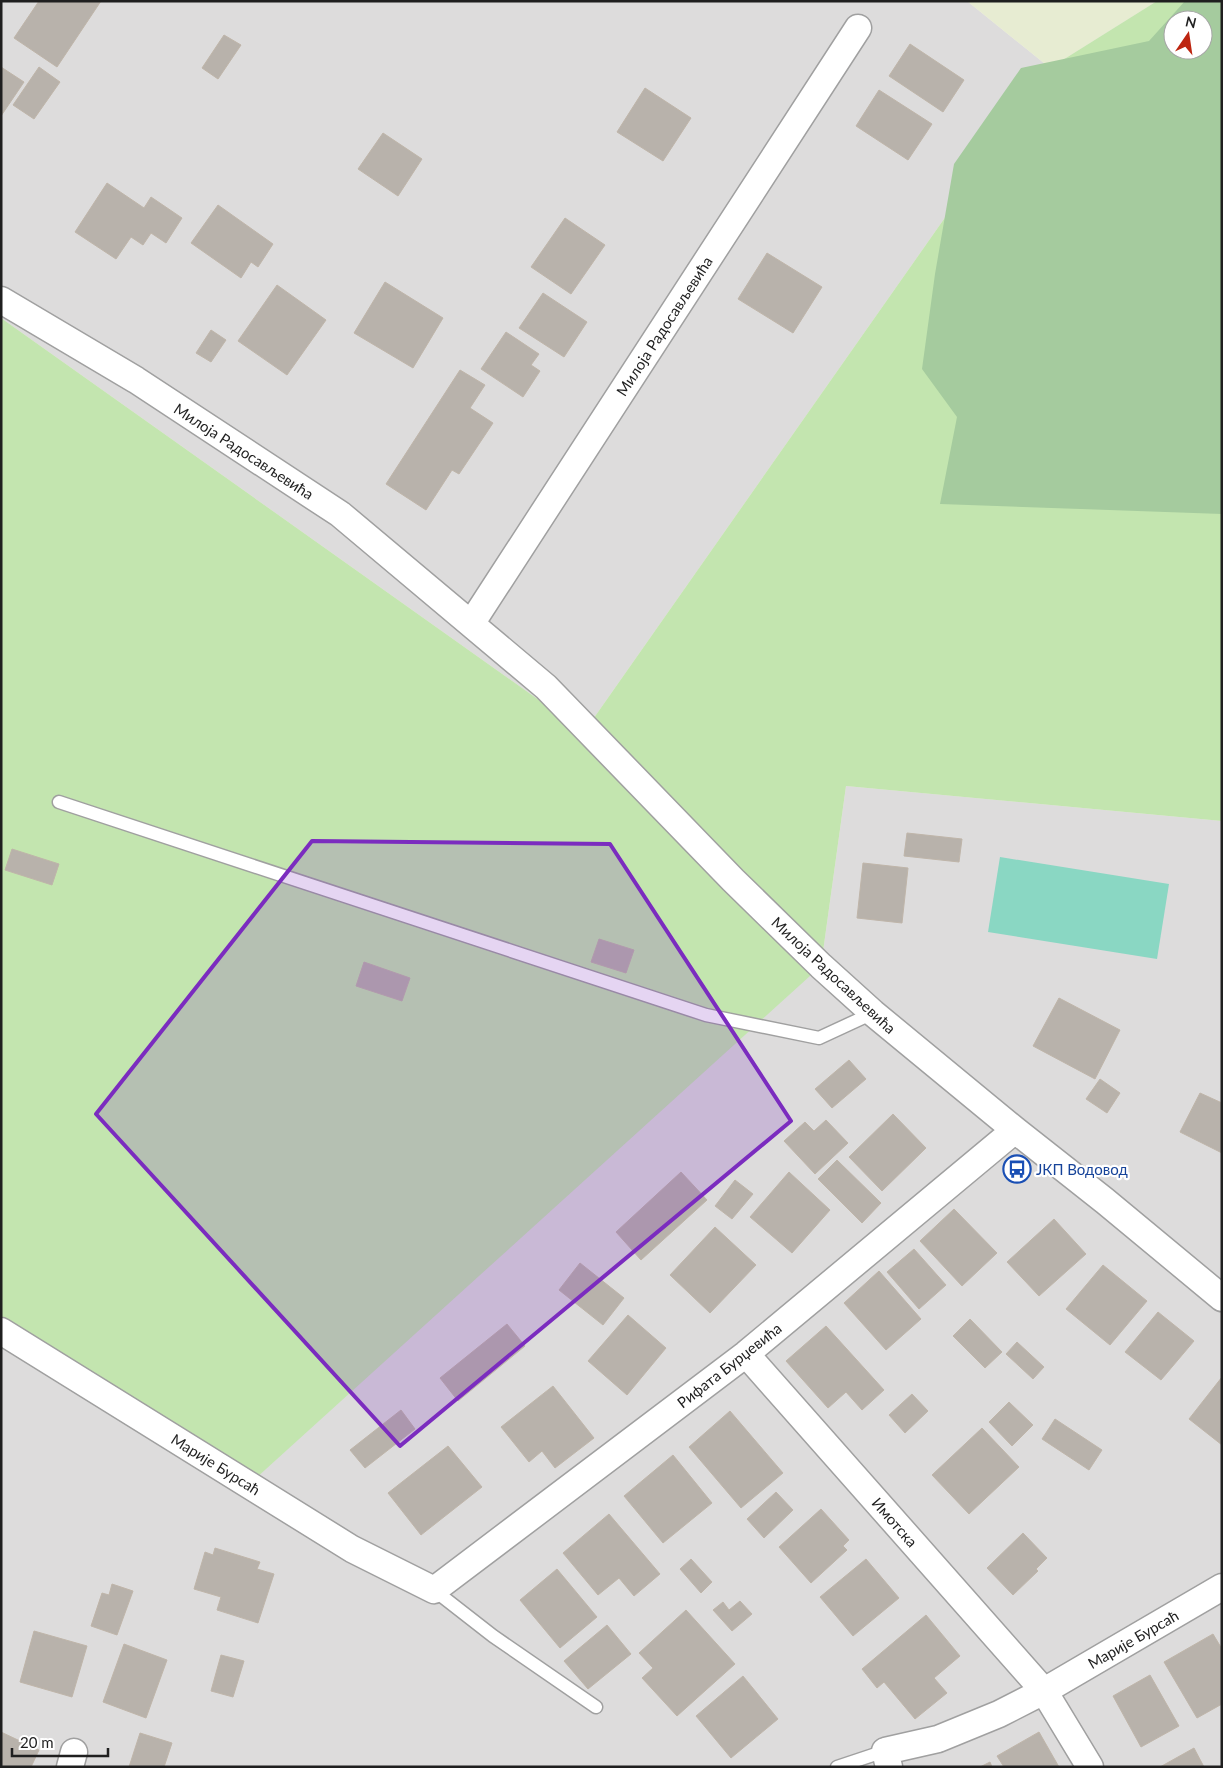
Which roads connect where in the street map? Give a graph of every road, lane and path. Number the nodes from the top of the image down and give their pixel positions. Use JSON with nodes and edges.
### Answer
{"nodes":[{"id":1,"x":858,"y":28,"type":"dead end"},
{"id":2,"x":1,"y":300,"type":"edge"},
{"id":3,"x":471,"y":624,"type":"junction"},
{"id":4,"x":59,"y":802,"type":"dead end"},
{"id":5,"x":873,"y":1013,"type":"junction"},
{"id":6,"x":1015,"y":1130,"type":"junction"},
{"id":7,"x":1222,"y":1298,"type":"edge"},
{"id":8,"x":1,"y":1331,"type":"edge"},
{"id":9,"x":746,"y":1354,"type":"junction"},
{"id":10,"x":1222,"y":1587,"type":"edge"},
{"id":11,"x":434,"y":1590,"type":"junction"},
{"id":12,"x":1044,"y":1691,"type":"junction"},
{"id":13,"x":596,"y":1706,"type":"dead end"},
{"id":14,"x":887,"y":1759,"type":"edge"},
{"id":15,"x":837,"y":1767,"type":"edge"},
{"id":16,"x":1090,"y":1767,"type":"edge"}],
"edges":[{"from":1,"to":3,"type":"street","name":"Милоја Радосављевића"},
{"from":2,"to":3,"type":"street","name":"Милоја Радосављевића"},
{"from":3,"to":5,"type":"street","name":"Милоја Радосављевића"},
{"from":4,"to":5,"type":"lane"},
{"from":5,"to":6,"type":"street","name":"Милоја Радосављевића"},
{"from":6,"to":7,"type":"street","name":"Милоја Радосављевића"},
{"from":6,"to":9,"type":"street","name":"Рифата Бурџевића"},
{"from":8,"to":11,"type":"street","name":"Марије Бурсаћ"},
{"from":9,"to":11,"type":"street","name":"Рифата Бурџевића"},
{"from":9,"to":12,"type":"street","name":"Имотска"},
{"from":10,"to":12,"type":"street","name":"Марије Бурсаћ"},
{"from":11,"to":13,"type":"lane"},
{"from":12,"to":14,"type":"street","name":"Марије Бурсаћ"},
{"from":12,"to":16,"type":"street"},
{"from":14,"to":15,"type":"lane","name":"Марије Бурсаћ"}]}
